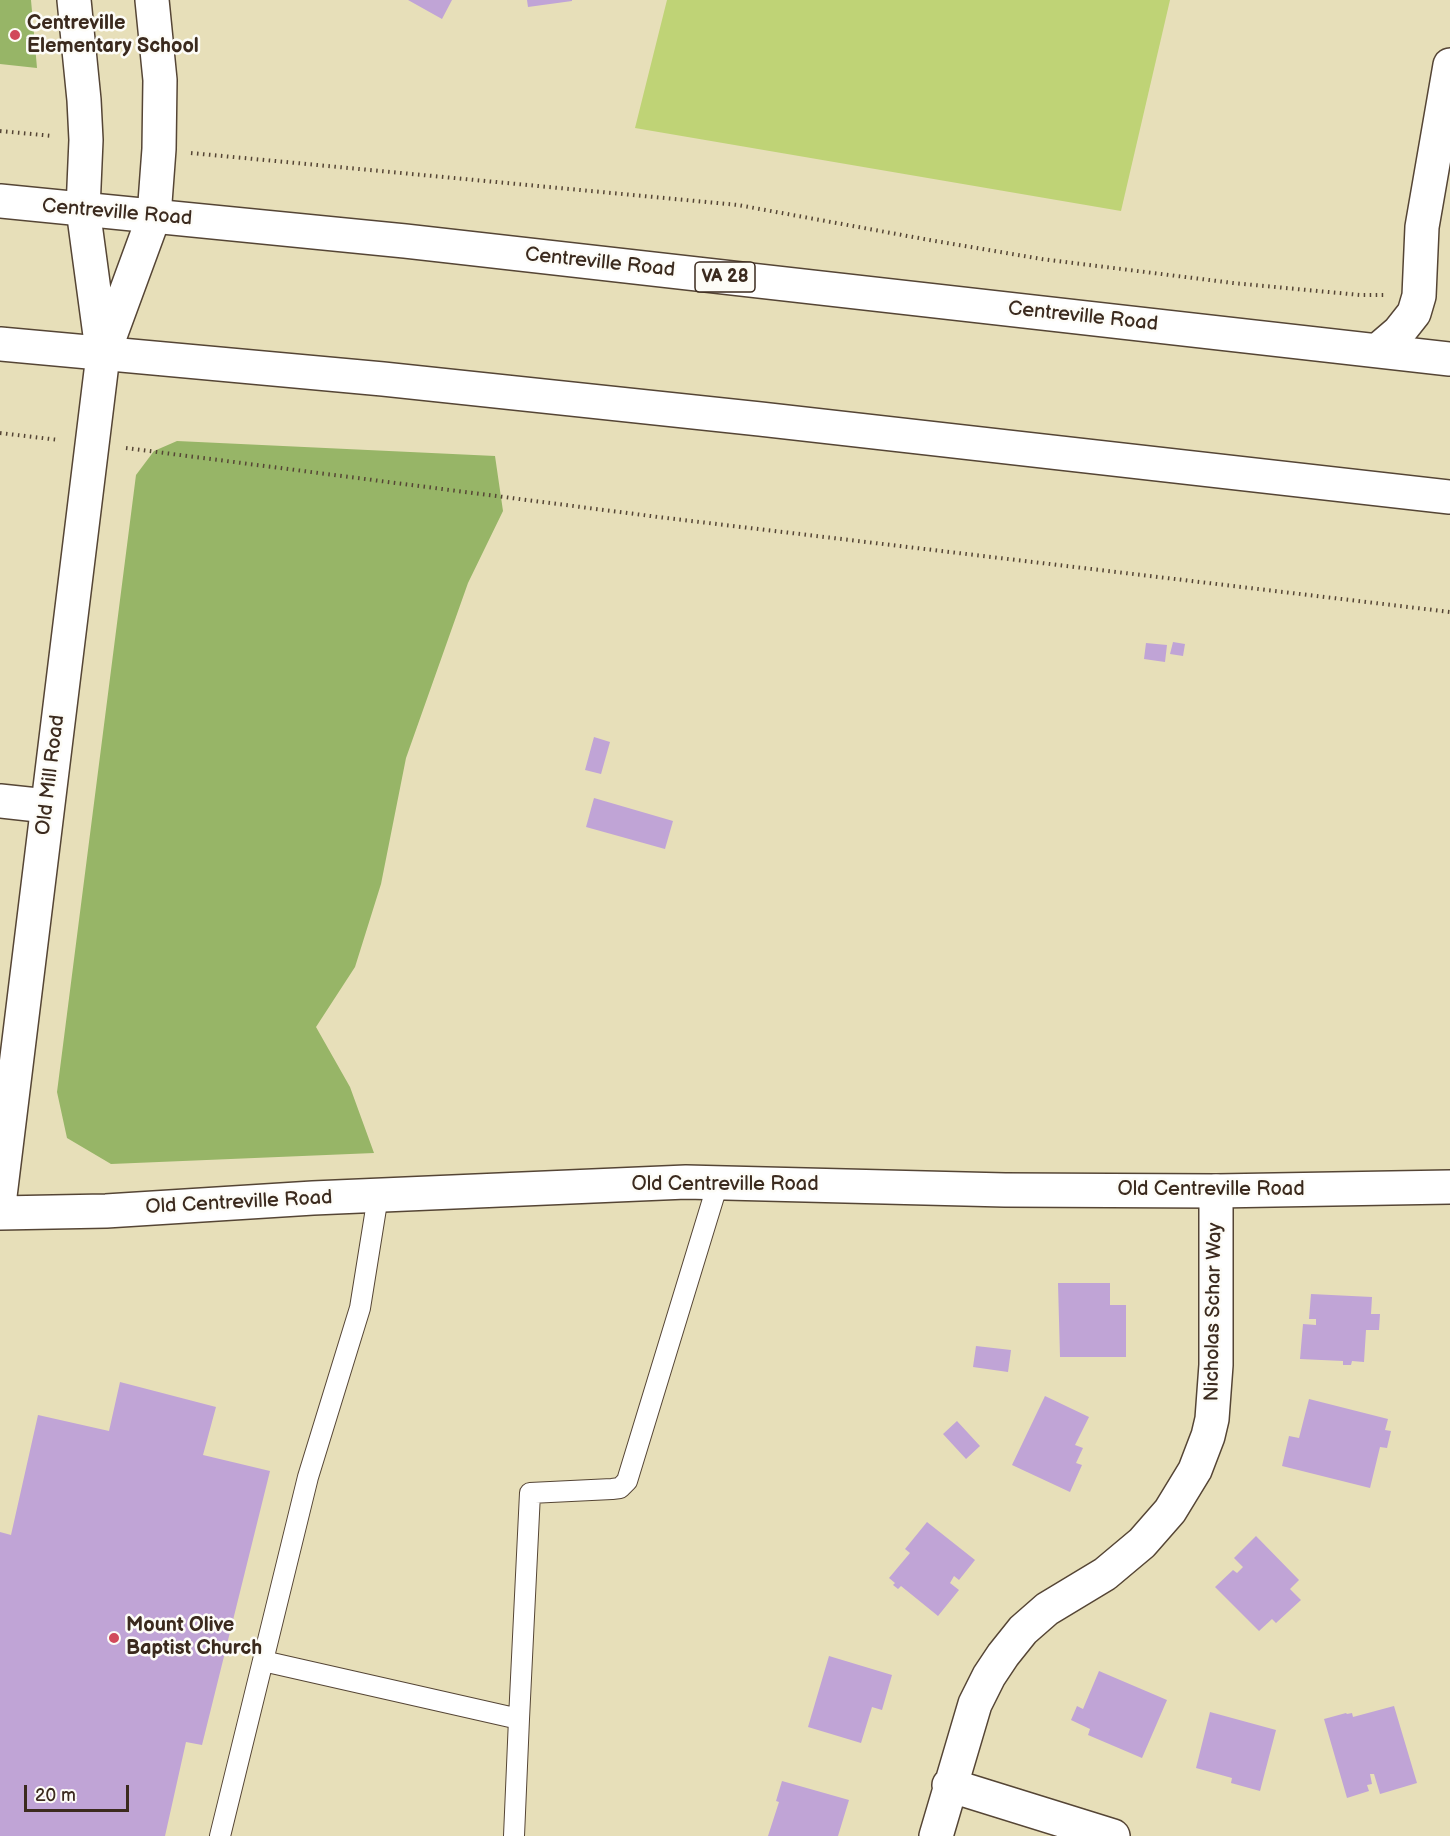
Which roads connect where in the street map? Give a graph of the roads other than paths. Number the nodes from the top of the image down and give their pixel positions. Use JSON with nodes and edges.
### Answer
{"nodes":[{"id":1,"x":74,"y":0,"type":"edge"},
{"id":2,"x":152,"y":0,"type":"edge"},
{"id":3,"x":1450,"y":64,"type":"edge"},
{"id":4,"x":0,"y":201,"type":"edge"},
{"id":5,"x":82,"y":209,"type":"junction"},
{"id":6,"x":154,"y":216,"type":"junction"},
{"id":7,"x":0,"y":344,"type":"edge"},
{"id":8,"x":1378,"y":350,"type":"junction"},
{"id":9,"x":103,"y":355,"type":"junction"},
{"id":10,"x":1450,"y":359,"type":"edge"},
{"id":11,"x":1450,"y":497,"type":"edge"},
{"id":12,"x":0,"y":801,"type":"edge"},
{"id":13,"x":47,"y":806,"type":"junction"},
{"id":14,"x":718,"y":1183,"type":"junction"},
{"id":15,"x":1450,"y":1187,"type":"edge"},
{"id":16,"x":1216,"y":1191,"type":"junction"},
{"id":17,"x":0,"y":1196,"type":"edge"},
{"id":18,"x":378,"y":1196,"type":"junction"},
{"id":19,"x":0,"y":1213,"type":"edge"},
{"id":20,"x":263,"y":1661,"type":"junction"},
{"id":21,"x":519,"y":1719,"type":"junction"},
{"id":22,"x":950,"y":1785,"type":"junction"},
{"id":23,"x":220,"y":1836,"type":"edge"},
{"id":24,"x":514,"y":1836,"type":"edge"},
{"id":25,"x":936,"y":1836,"type":"edge"},
{"id":26,"x":1113,"y":1836,"type":"edge"}],
"edges":[{"from":1,"to":5,"type":"main road"},
{"from":2,"to":6,"type":"main road"},
{"from":3,"to":8,"type":"main road"},
{"from":4,"to":5,"type":"main road","name":"Centreville Road","number":"VA 28"},
{"from":5,"to":6,"type":"main road","name":"Centreville Road","number":"VA 28"},
{"from":5,"to":9,"type":"main road"},
{"from":6,"to":8,"type":"main road","name":"Centreville Road","number":"VA 28"},
{"from":6,"to":9,"type":"main road"},
{"from":7,"to":9,"type":"main road"},
{"from":8,"to":10,"type":"main road","name":"Centreville Road","number":"VA 28"},
{"from":9,"to":11,"type":"main road"},
{"from":9,"to":13,"type":"main road","name":"Old Mill Road"},
{"from":12,"to":13,"type":"main road"},
{"from":13,"to":17,"type":"main road","name":"Old Mill Road"},
{"from":14,"to":16,"type":"main road","name":"Old Centreville Road"},
{"from":14,"to":18,"type":"main road","name":"Old Centreville Road"},
{"from":14,"to":21,"type":"lane"},
{"from":15,"to":16,"type":"main road","name":"Old Centreville Road"},
{"from":16,"to":22,"type":"main road","name":"Nicholas Schar Way"},
{"from":18,"to":19,"type":"main road","name":"Old Centreville Road"},
{"from":18,"to":20,"type":"lane"},
{"from":20,"to":21,"type":"lane"},
{"from":20,"to":23,"type":"lane"},
{"from":21,"to":24,"type":"lane"},
{"from":22,"to":25,"type":"main road","name":"Nicholas Schar Way"},
{"from":22,"to":26,"type":"main road"}]}
